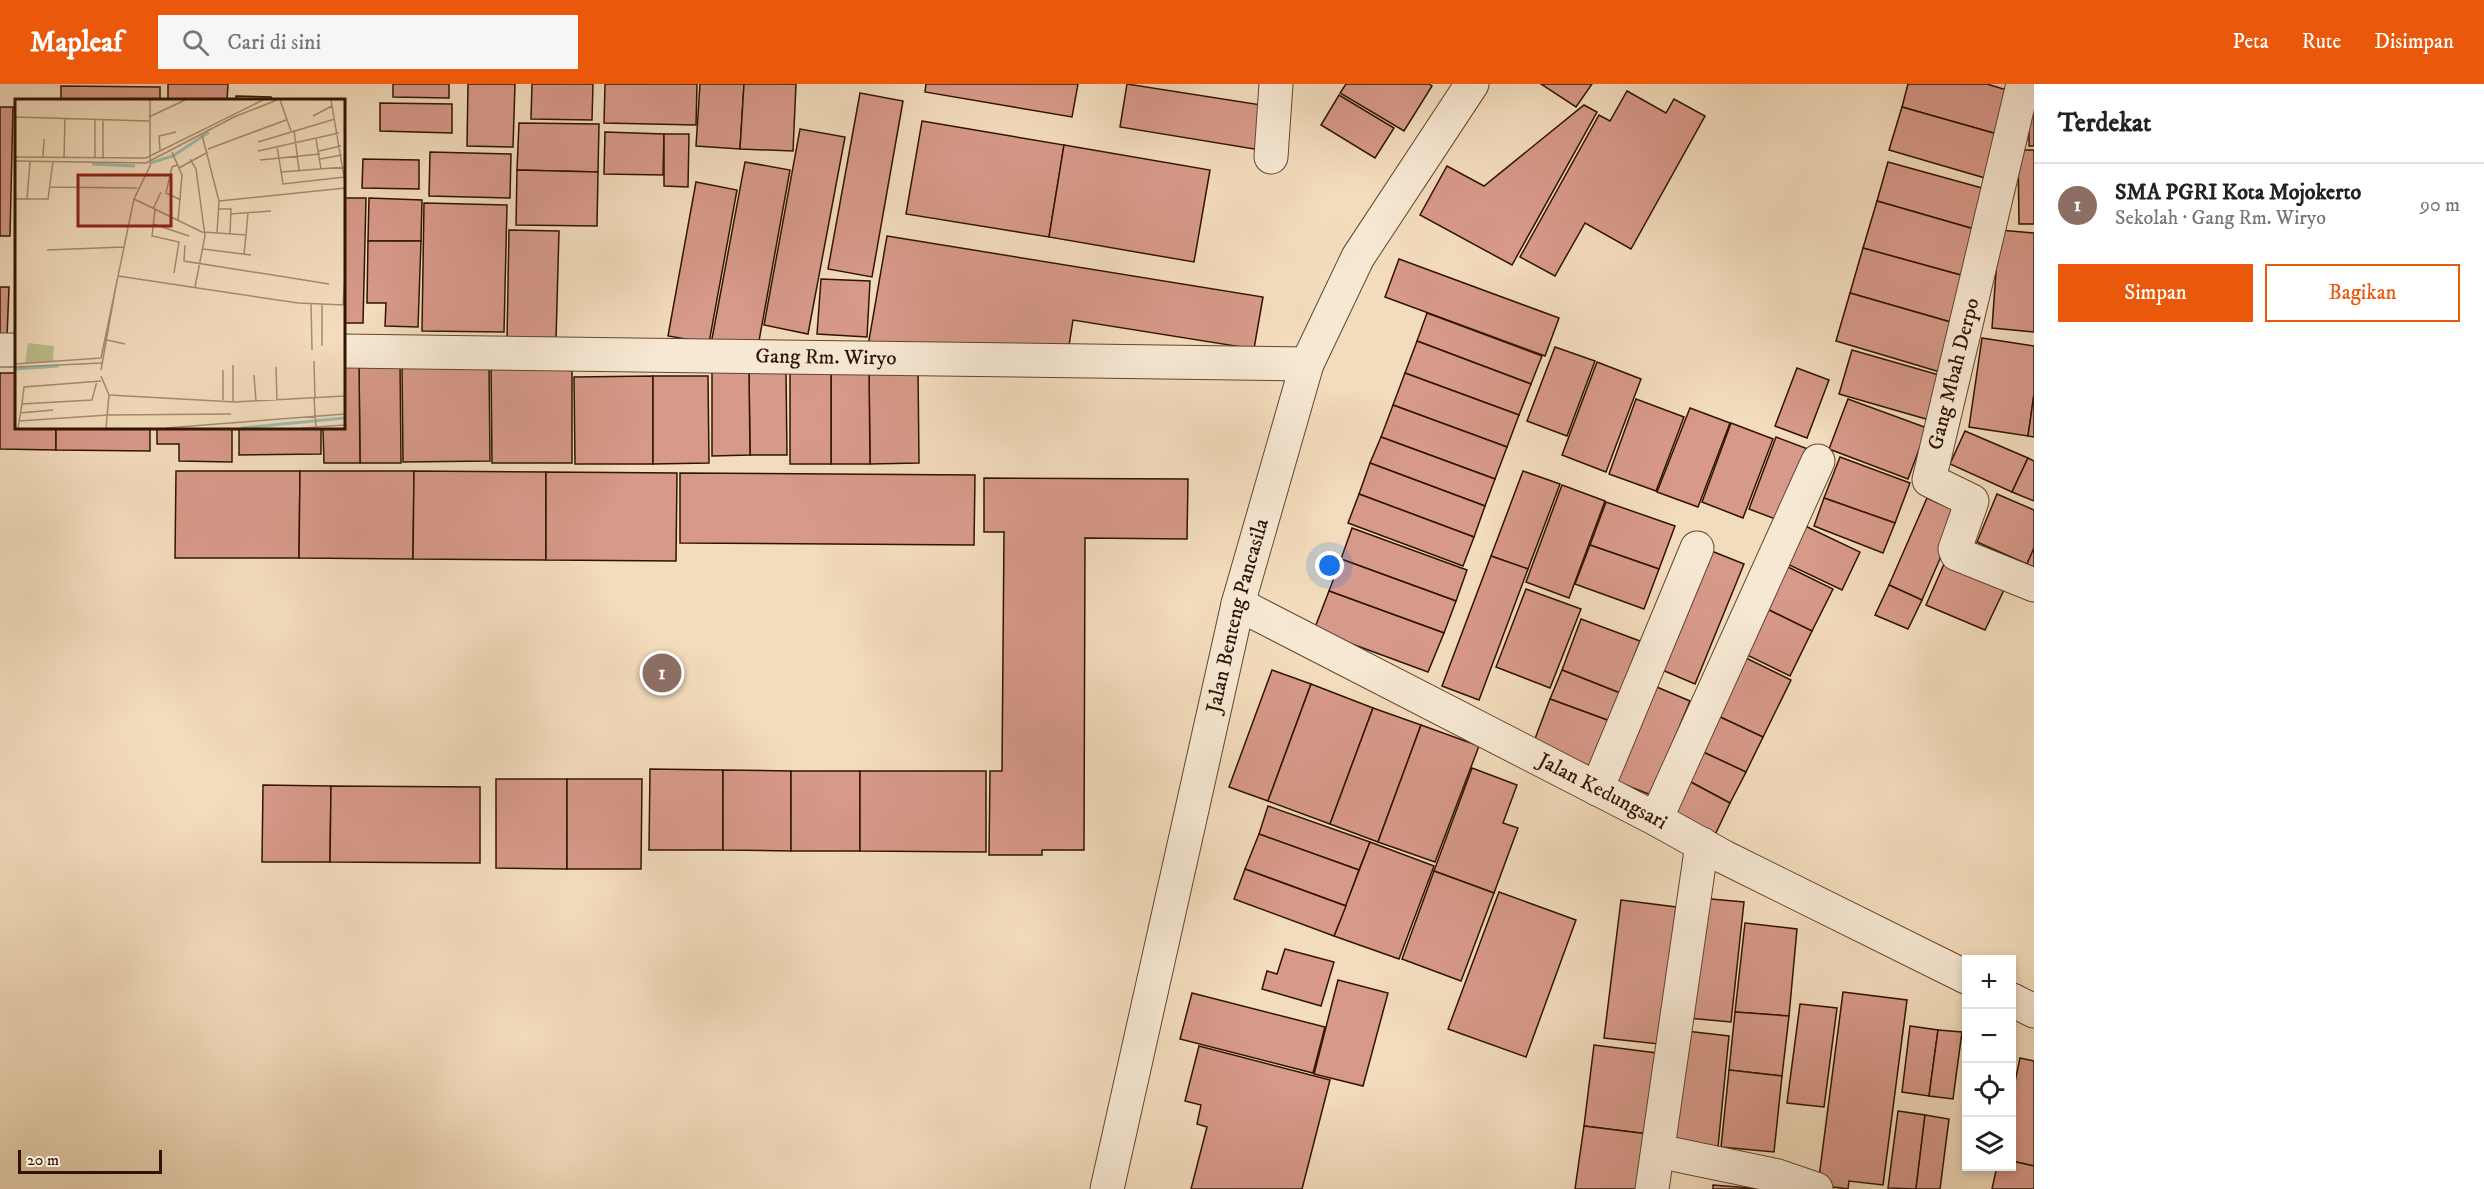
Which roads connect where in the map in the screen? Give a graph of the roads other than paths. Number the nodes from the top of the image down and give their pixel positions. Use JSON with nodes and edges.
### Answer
{"nodes":[{"id":1,"x":1276,"y":84,"type":"edge"},
{"id":2,"x":1472,"y":84,"type":"edge"},
{"id":3,"x":2023,"y":84,"type":"edge"},
{"id":4,"x":1271,"y":157,"type":"dead end"},
{"id":5,"x":345,"y":351,"type":"edge"},
{"id":6,"x":1307,"y":364,"type":"junction"},
{"id":7,"x":1818,"y":461,"type":"dead end"},
{"id":8,"x":1697,"y":548,"type":"dead end"},
{"id":9,"x":2034,"y":585,"type":"edge"},
{"id":10,"x":1238,"y":604,"type":"junction"},
{"id":11,"x":1597,"y":789,"type":"junction"},
{"id":12,"x":1656,"y":819,"type":"junction"},
{"id":13,"x":1702,"y":844,"type":"junction"},
{"id":14,"x":1962,"y":975,"type":"edge"},
{"id":15,"x":2016,"y":1002,"type":"edge"},
{"id":16,"x":2034,"y":1011,"type":"edge"},
{"id":17,"x":1658,"y":1151,"type":"junction"},
{"id":18,"x":1107,"y":1189,"type":"edge"},
{"id":19,"x":1652,"y":1189,"type":"edge"},
{"id":20,"x":1816,"y":1189,"type":"edge"}],
"edges":[{"from":1,"to":4,"type":"street"},
{"from":2,"to":6,"type":"street","name":"Jalan Benteng Pancasila"},
{"from":3,"to":9,"type":"street","name":"Gang Mbah Derpo"},
{"from":5,"to":6,"type":"street","name":"Gang Rm. Wiryo"},
{"from":6,"to":10,"type":"street","name":"Jalan Benteng Pancasila"},
{"from":7,"to":12,"type":"street"},
{"from":8,"to":11,"type":"street"},
{"from":10,"to":11,"type":"street","name":"Jalan Kedungsari"},
{"from":10,"to":18,"type":"street","name":"Jalan Benteng Pancasila"},
{"from":11,"to":12,"type":"street","name":"Jalan Kedungsari"},
{"from":12,"to":13,"type":"street","name":"Jalan Kedungsari"},
{"from":13,"to":14,"type":"street","name":"Jalan Kedungsari"},
{"from":13,"to":17,"type":"street"},
{"from":15,"to":16,"type":"street"},
{"from":17,"to":19,"type":"street"},
{"from":17,"to":20,"type":"street"}]}
